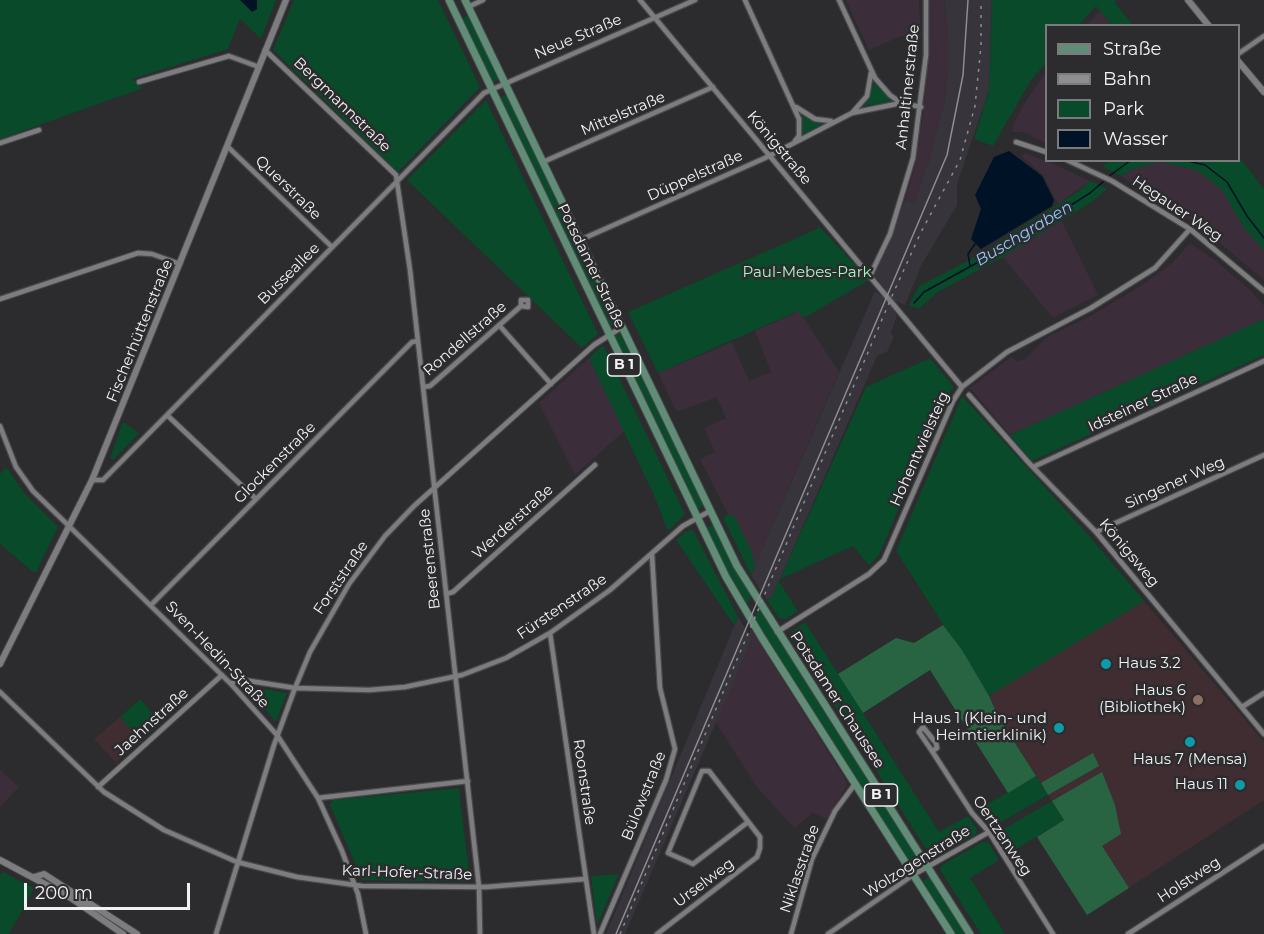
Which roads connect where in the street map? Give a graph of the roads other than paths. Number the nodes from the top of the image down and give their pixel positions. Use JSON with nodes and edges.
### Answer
{"nodes":[{"id":1,"x":286,"y":0,"type":"edge"},
{"id":2,"x":449,"y":0,"type":"edge"},
{"id":3,"x":483,"y":0,"type":"edge"},
{"id":4,"x":640,"y":0,"type":"edge"},
{"id":5,"x":695,"y":0,"type":"edge"},
{"id":6,"x":745,"y":0,"type":"edge"},
{"id":7,"x":839,"y":0,"type":"edge"},
{"id":8,"x":926,"y":0,"type":"edge"},
{"id":9,"x":1192,"y":1,"type":"edge"},
{"id":10,"x":466,"y":3,"type":"edge"},
{"id":11,"x":654,"y":18,"type":"junction"},
{"id":12,"x":1208,"y":24,"type":"edge"},
{"id":13,"x":1264,"y":36,"type":"edge"},
{"id":14,"x":265,"y":50,"type":"junction"},
{"id":15,"x":1240,"y":53,"type":"edge"},
{"id":16,"x":1240,"y":62,"type":"edge"},
{"id":17,"x":259,"y":67,"type":"junction"},
{"id":18,"x":871,"y":71,"type":"junction"},
{"id":19,"x":139,"y":82,"type":"dead end"},
{"id":20,"x":505,"y":83,"type":"junction"},
{"id":21,"x":713,"y":87,"type":"junction"},
{"id":22,"x":492,"y":89,"type":"junction"},
{"id":23,"x":1264,"y":92,"type":"edge"},
{"id":24,"x":901,"y":103,"type":"junction"},
{"id":25,"x":793,"y":104,"type":"junction"},
{"id":26,"x":921,"y":107,"type":"junction"},
{"id":27,"x":852,"y":113,"type":"junction"},
{"id":28,"x":834,"y":121,"type":"junction"},
{"id":29,"x":39,"y":130,"type":"dead end"},
{"id":30,"x":1016,"y":142,"type":"dead end"},
{"id":31,"x":0,"y":143,"type":"edge"},
{"id":32,"x":794,"y":143,"type":"junction"},
{"id":33,"x":227,"y":146,"type":"junction"},
{"id":34,"x":1045,"y":151,"type":"edge"},
{"id":35,"x":770,"y":156,"type":"junction"},
{"id":36,"x":543,"y":162,"type":"junction"},
{"id":37,"x":1071,"y":162,"type":"edge"},
{"id":38,"x":397,"y":182,"type":"junction"},
{"id":39,"x":1190,"y":229,"type":"junction"},
{"id":40,"x":580,"y":240,"type":"junction"},
{"id":41,"x":332,"y":247,"type":"junction"},
{"id":42,"x":180,"y":264,"type":"junction"},
{"id":43,"x":870,"y":276,"type":"junction"},
{"id":44,"x":1264,"y":291,"type":"edge"},
{"id":45,"x":0,"y":299,"type":"edge"},
{"id":46,"x":521,"y":306,"type":"dead end"},
{"id":47,"x":499,"y":325,"type":"junction"},
{"id":48,"x":622,"y":327,"type":"junction"},
{"id":49,"x":609,"y":333,"type":"junction"},
{"id":50,"x":418,"y":341,"type":"junction"},
{"id":51,"x":1264,"y":361,"type":"edge"},
{"id":52,"x":551,"y":384,"type":"junction"},
{"id":53,"x":423,"y":387,"type":"junction"},
{"id":54,"x":963,"y":387,"type":"junction"},
{"id":55,"x":969,"y":395,"type":"dead end"},
{"id":56,"x":167,"y":415,"type":"junction"},
{"id":57,"x":0,"y":426,"type":"edge"},
{"id":58,"x":1264,"y":455,"type":"edge"},
{"id":59,"x":595,"y":465,"type":"dead end"},
{"id":60,"x":1033,"y":467,"type":"junction"},
{"id":61,"x":92,"y":480,"type":"junction"},
{"id":62,"x":434,"y":489,"type":"junction"},
{"id":63,"x":256,"y":499,"type":"junction"},
{"id":64,"x":710,"y":511,"type":"junction"},
{"id":65,"x":697,"y":517,"type":"junction"},
{"id":66,"x":69,"y":526,"type":"junction"},
{"id":67,"x":1096,"y":532,"type":"junction"},
{"id":68,"x":652,"y":555,"type":"junction"},
{"id":69,"x":446,"y":594,"type":"junction"},
{"id":70,"x":151,"y":605,"type":"junction"},
{"id":71,"x":777,"y":632,"type":"junction"},
{"id":72,"x":550,"y":633,"type":"junction"},
{"id":73,"x":762,"y":638,"type":"joint"},
{"id":74,"x":0,"y":664,"type":"edge"},
{"id":75,"x":222,"y":675,"type":"junction"},
{"id":76,"x":455,"y":677,"type":"junction"},
{"id":77,"x":231,"y":684,"type":"junction"},
{"id":78,"x":295,"y":688,"type":"junction"},
{"id":79,"x":0,"y":692,"type":"edge"},
{"id":80,"x":1264,"y":693,"type":"edge"},
{"id":81,"x":1242,"y":707,"type":"junction"},
{"id":82,"x":1264,"y":734,"type":"edge"},
{"id":83,"x":277,"y":735,"type":"junction"},
{"id":84,"x":932,"y":751,"type":"junction"},
{"id":85,"x":468,"y":781,"type":"junction"},
{"id":86,"x":855,"y":783,"type":"junction"},
{"id":87,"x":98,"y":787,"type":"junction"},
{"id":88,"x":318,"y":798,"type":"junction"},
{"id":89,"x":748,"y":822,"type":"junction"},
{"id":90,"x":988,"y":832,"type":"junction"},
{"id":91,"x":1264,"y":846,"type":"edge"},
{"id":92,"x":0,"y":860,"type":"edge"},
{"id":93,"x":237,"y":862,"type":"junction"},
{"id":94,"x":927,"y":867,"type":"junction"},
{"id":95,"x":913,"y":875,"type":"junction"},
{"id":96,"x":34,"y":877,"type":"junction"},
{"id":97,"x":585,"y":879,"type":"junction"},
{"id":98,"x":355,"y":885,"type":"junction"},
{"id":99,"x":479,"y":887,"type":"junction"},
{"id":100,"x":123,"y":934,"type":"edge"},
{"id":101,"x":137,"y":934,"type":"edge"},
{"id":102,"x":216,"y":934,"type":"edge"},
{"id":103,"x":366,"y":934,"type":"edge"},
{"id":104,"x":480,"y":934,"type":"edge"},
{"id":105,"x":594,"y":934,"type":"edge"},
{"id":106,"x":600,"y":934,"type":"edge"},
{"id":107,"x":657,"y":934,"type":"edge"},
{"id":108,"x":791,"y":934,"type":"edge"},
{"id":109,"x":828,"y":934,"type":"edge"},
{"id":110,"x":951,"y":934,"type":"edge"},
{"id":111,"x":970,"y":934,"type":"edge"},
{"id":112,"x":1053,"y":934,"type":"edge"},
{"id":113,"x":1128,"y":934,"type":"edge"}],
"edges":[{"from":1,"to":14,"type":"street","name":"Fischerhüttenstraße"},
{"from":2,"to":22,"type":"main road","name":"Potsdamer Straße","number":"B 1"},
{"from":3,"to":10,"type":"street"},
{"from":4,"to":11,"type":"street","name":"Königstraße"},
{"from":5,"to":11,"type":"street","name":"Neue Straße"},
{"from":6,"to":25,"type":"street"},
{"from":7,"to":18,"type":"street"},
{"from":8,"to":26,"type":"street","name":"Anhaltinerstraße"},
{"from":9,"to":12,"type":"street"},
{"from":10,"to":20,"type":"main road","name":"Potsdamer Straße","number":"B 1"},
{"from":11,"to":20,"type":"street","name":"Neue Straße"},
{"from":11,"to":21,"type":"street","name":"Königstraße"},
{"from":13,"to":15,"type":"street"},
{"from":14,"to":17,"type":"street","name":"Fischerhüttenstraße"},
{"from":14,"to":38,"type":"street","name":"Bergmannstraße"},
{"from":16,"to":23,"type":"street"},
{"from":17,"to":19,"type":"street"},
{"from":17,"to":33,"type":"street","name":"Fischerhüttenstraße"},
{"from":18,"to":24,"type":"street"},
{"from":18,"to":27,"type":"street"},
{"from":20,"to":22,"type":"street","name":"Busseallee"},
{"from":20,"to":36,"type":"main road","name":"Potsdamer Straße","number":"B 1"},
{"from":21,"to":35,"type":"street","name":"Königstraße"},
{"from":21,"to":36,"type":"street","name":"Mittelstraße"},
{"from":22,"to":38,"type":"street","name":"Busseallee"},
{"from":22,"to":49,"type":"main road","name":"Potsdamer Straße","number":"B 1"},
{"from":24,"to":26,"type":"street","name":"Düppelstraße"},
{"from":24,"to":27,"type":"street","name":"Düppelstraße"},
{"from":25,"to":28,"type":"street"},
{"from":25,"to":32,"type":"street"},
{"from":26,"to":43,"type":"street","name":"Anhaltinerstraße"},
{"from":27,"to":28,"type":"street","name":"Düppelstraße"},
{"from":28,"to":32,"type":"street","name":"Düppelstraße"},
{"from":29,"to":31,"type":"street"},
{"from":30,"to":34,"type":"street"},
{"from":32,"to":35,"type":"street","name":"Düppelstraße"},
{"from":33,"to":41,"type":"street","name":"Querstraße"},
{"from":33,"to":42,"type":"street","name":"Fischerhüttenstraße"},
{"from":35,"to":40,"type":"street","name":"Düppelstraße"},
{"from":35,"to":43,"type":"street","name":"Königstraße"},
{"from":36,"to":40,"type":"main road","name":"Potsdamer Straße","number":"B 1"},
{"from":37,"to":39,"type":"street","name":"Hegauer Weg"},
{"from":38,"to":41,"type":"street","name":"Busseallee"},
{"from":38,"to":50,"type":"street","name":"Beerenstraße"},
{"from":39,"to":44,"type":"street","name":"Hegauer Weg"},
{"from":39,"to":54,"type":"street","name":"Hohentwielsteig"},
{"from":40,"to":48,"type":"main road","name":"Potsdamer Straße","number":"B 1"},
{"from":41,"to":56,"type":"street","name":"Busseallee"},
{"from":42,"to":45,"type":"street"},
{"from":42,"to":61,"type":"street","name":"Fischerhüttenstraße"},
{"from":43,"to":54,"type":"street","name":"Königstraße"},
{"from":46,"to":47,"type":"street","name":"Rondellstraße"},
{"from":47,"to":52,"type":"street"},
{"from":47,"to":53,"type":"street","name":"Rondellstraße"},
{"from":48,"to":49,"type":"street","name":"Forststraße"},
{"from":48,"to":64,"type":"main road","name":"Potsdamer Straße","number":"B 1"},
{"from":49,"to":52,"type":"street","name":"Forststraße"},
{"from":49,"to":65,"type":"main road","name":"Potsdamer Straße","number":"B 1"},
{"from":50,"to":53,"type":"street","name":"Beerenstraße"},
{"from":50,"to":63,"type":"street","name":"Glockenstraße"},
{"from":51,"to":60,"type":"street","name":"Idsteiner Straße"},
{"from":52,"to":62,"type":"street","name":"Forststraße"},
{"from":53,"to":62,"type":"street","name":"Beerenstraße"},
{"from":54,"to":71,"type":"street","name":"Hohentwielsteig"},
{"from":55,"to":60,"type":"street","name":"Königsweg"},
{"from":56,"to":61,"type":"street","name":"Busseallee"},
{"from":56,"to":63,"type":"street"},
{"from":57,"to":66,"type":"street","name":"Sven-Hedin-Straße"},
{"from":58,"to":67,"type":"street","name":"Singener Weg"},
{"from":59,"to":69,"type":"street","name":"Werderstraße"},
{"from":60,"to":67,"type":"street","name":"Königsweg"},
{"from":61,"to":66,"type":"street","name":"Fischerhüttenstraße"},
{"from":62,"to":69,"type":"street","name":"Beerenstraße"},
{"from":62,"to":78,"type":"street","name":"Forststraße"},
{"from":63,"to":70,"type":"street","name":"Glockenstraße"},
{"from":64,"to":65,"type":"street","name":"Fürstenstraße"},
{"from":64,"to":71,"type":"main road","name":"Potsdamer Straße","number":"B 1"},
{"from":65,"to":68,"type":"street","name":"Fürstenstraße"},
{"from":65,"to":73,"type":"main road","name":"Potsdamer Straße","number":"B 1"},
{"from":66,"to":70,"type":"street","name":"Sven-Hedin-Straße"},
{"from":66,"to":74,"type":"street","name":"Fischerhüttenstraße"},
{"from":67,"to":81,"type":"street","name":"Königsweg"},
{"from":68,"to":72,"type":"street","name":"Fürstenstraße"},
{"from":68,"to":106,"type":"street","name":"Bülowstraße"},
{"from":69,"to":76,"type":"street","name":"Beerenstraße"},
{"from":70,"to":75,"type":"street","name":"Sven-Hedin-Straße"},
{"from":71,"to":94,"type":"main road","name":"Potsdamer Chaussee","number":"B 1"},
{"from":72,"to":76,"type":"street","name":"Fürstenstraße"},
{"from":72,"to":97,"type":"street","name":"Roonstraße"},
{"from":73,"to":86,"type":"main road","name":"Potsdamer Chaussee","number":"B 1"},
{"from":75,"to":77,"type":"street","name":"Sven-Hedin-Straße"},
{"from":75,"to":87,"type":"street","name":"Jaehnstraße"},
{"from":76,"to":78,"type":"street","name":"Fürstenstraße"},
{"from":76,"to":85,"type":"street","name":"Beerenstraße"},
{"from":77,"to":78,"type":"street","name":"Fürstenstraße"},
{"from":77,"to":83,"type":"street","name":"Sven-Hedin-Straße"},
{"from":78,"to":83,"type":"street","name":"Forststraße"},
{"from":79,"to":87,"type":"street","name":"Karl-Hofer-Straße"},
{"from":80,"to":81,"type":"street"},
{"from":81,"to":82,"type":"street","name":"Königsweg"},
{"from":83,"to":88,"type":"street","name":"Sven-Hedin-Straße"},
{"from":83,"to":93,"type":"street","name":"Forststraße"},
{"from":84,"to":84,"type":"street","name":"Oertzenweg"},
{"from":84,"to":90,"type":"street","name":"Oertzenweg"},
{"from":85,"to":88,"type":"street"},
{"from":85,"to":99,"type":"street","name":"Beerenstraße"},
{"from":86,"to":95,"type":"main road","name":"Potsdamer Chaussee","number":"B 1"},
{"from":86,"to":108,"type":"street","name":"Niklasstraße"},
{"from":87,"to":93,"type":"street","name":"Karl-Hofer-Straße"},
{"from":88,"to":98,"type":"street","name":"Sven-Hedin-Straße"},
{"from":89,"to":89,"type":"street"},
{"from":89,"to":107,"type":"street","name":"Urselweg"},
{"from":90,"to":94,"type":"street","name":"Wolzogenstraße"},
{"from":90,"to":112,"type":"street","name":"Oertzenweg"},
{"from":91,"to":113,"type":"street","name":"Holstweg"},
{"from":92,"to":96,"type":"street"},
{"from":93,"to":98,"type":"street","name":"Karl-Hofer-Straße"},
{"from":93,"to":102,"type":"street","name":"Forststraße"},
{"from":94,"to":95,"type":"street","name":"Wolzogenstraße"},
{"from":94,"to":111,"type":"main road","name":"Potsdamer Chaussee","number":"B 1"},
{"from":95,"to":109,"type":"street","name":"Wolzogenstraße"},
{"from":95,"to":110,"type":"main road","name":"Potsdamer Chaussee","number":"B 1"},
{"from":96,"to":100,"type":"street"},
{"from":96,"to":101,"type":"street"},
{"from":97,"to":99,"type":"street","name":"Karl-Hofer-Straße"},
{"from":97,"to":105,"type":"street","name":"Roonstraße"},
{"from":98,"to":99,"type":"street","name":"Karl-Hofer-Straße"},
{"from":98,"to":103,"type":"street","name":"Sven-Hedin-Straße"},
{"from":99,"to":104,"type":"street","name":"Beerenstraße"}]}
